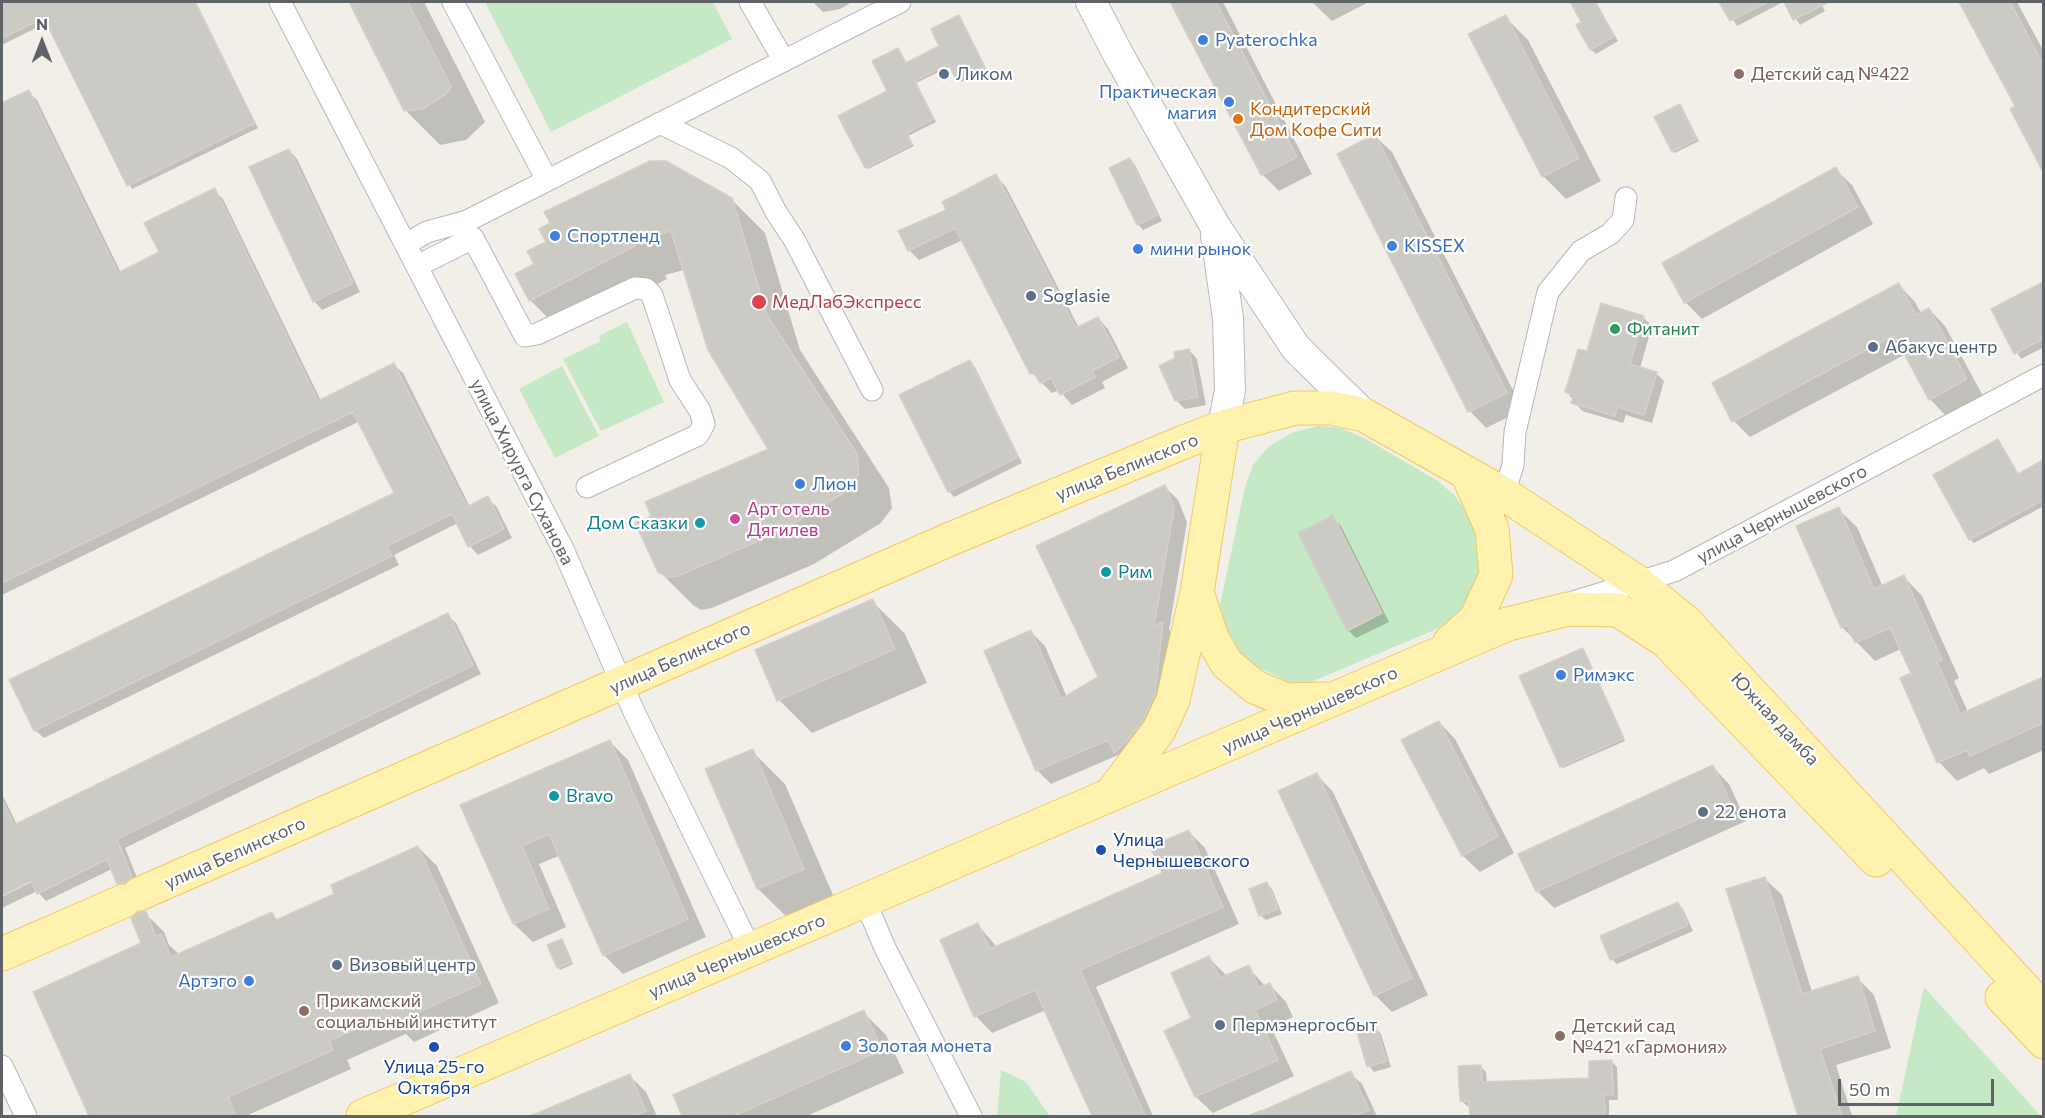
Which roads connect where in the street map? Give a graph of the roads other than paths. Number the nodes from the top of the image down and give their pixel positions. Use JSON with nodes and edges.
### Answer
{"nodes":[{"id":1,"x":280,"y":2,"type":"edge"},
{"id":2,"x":453,"y":2,"type":"edge"},
{"id":3,"x":750,"y":2,"type":"edge"},
{"id":4,"x":898,"y":2,"type":"edge"},
{"id":5,"x":1092,"y":2,"type":"edge"},
{"id":6,"x":784,"y":61,"type":"junction"},
{"id":7,"x":660,"y":123,"type":"junction"},
{"id":8,"x":547,"y":180,"type":"junction"},
{"id":9,"x":1626,"y":198,"type":"dead end"},
{"id":10,"x":1215,"y":226,"type":"junction"},
{"id":11,"x":406,"y":244,"type":"junction"},
{"id":12,"x":417,"y":266,"type":"junction"},
{"id":13,"x":2043,"y":375,"type":"edge"},
{"id":14,"x":872,"y":390,"type":"dead end"},
{"id":15,"x":1364,"y":415,"type":"junction"},
{"id":16,"x":1223,"y":427,"type":"junction"},
{"id":17,"x":1467,"y":473,"type":"junction"},
{"id":18,"x":587,"y":487,"type":"dead end"},
{"id":19,"x":1504,"y":494,"type":"junction"},
{"id":20,"x":1636,"y":581,"type":"junction"},
{"id":21,"x":1197,"y":592,"type":"junction"},
{"id":22,"x":1508,"y":624,"type":"junction"},
{"id":23,"x":1666,"y":641,"type":"joint"},
{"id":24,"x":1436,"y":655,"type":"junction"},
{"id":25,"x":621,"y":683,"type":"junction"},
{"id":26,"x":1337,"y":698,"type":"junction"},
{"id":27,"x":1111,"y":795,"type":"junction"},
{"id":28,"x":865,"y":901,"type":"junction"},
{"id":29,"x":751,"y":950,"type":"junction"},
{"id":30,"x":2,"y":954,"type":"edge"},
{"id":31,"x":2043,"y":1010,"type":"edge"},
{"id":32,"x":2043,"y":1042,"type":"edge"},
{"id":33,"x":2,"y":1066,"type":"edge"},
{"id":34,"x":26,"y":1116,"type":"edge"},
{"id":35,"x":363,"y":1116,"type":"edge"},
{"id":36,"x":971,"y":1116,"type":"edge"}],
"edges":[{"from":1,"to":11,"type":"street","name":"улица Хирурга Суханова"},
{"from":2,"to":8,"type":"street"},
{"from":3,"to":6,"type":"street"},
{"from":4,"to":6,"type":"street"},
{"from":5,"to":10,"type":"main road"},
{"from":6,"to":7,"type":"street"},
{"from":7,"to":8,"type":"street"},
{"from":7,"to":14,"type":"street"},
{"from":8,"to":11,"type":"street"},
{"from":9,"to":19,"type":"street"},
{"from":10,"to":15,"type":"main road"},
{"from":10,"to":16,"type":"main road"},
{"from":11,"to":12,"type":"street","name":"улица Хирурга Суханова"},
{"from":12,"to":18,"type":"street"},
{"from":12,"to":25,"type":"street","name":"улица Хирурга Суханова"},
{"from":13,"to":20,"type":"street","name":"улица Чернышевского"},
{"from":15,"to":16,"type":"main road","name":"улица Белинского"},
{"from":15,"to":17,"type":"main road","name":"Южная дамба"},
{"from":16,"to":21,"type":"main road"},
{"from":16,"to":25,"type":"main road","name":"улица Белинского"},
{"from":17,"to":19,"type":"main road","name":"Южная дамба"},
{"from":17,"to":24,"type":"main road"},
{"from":19,"to":20,"type":"main road","name":"Южная дамба"},
{"from":20,"to":22,"type":"street","name":"улица Чернышевского"},
{"from":20,"to":31,"type":"main road","name":"Южная дамба"},
{"from":21,"to":26,"type":"main road"},
{"from":21,"to":27,"type":"main road"},
{"from":22,"to":23,"type":"main road","name":"улица Чернышевского"},
{"from":22,"to":24,"type":"main road","name":"улица Чернышевского"},
{"from":23,"to":32,"type":"main road","name":"Южная дамба"},
{"from":24,"to":26,"type":"main road","name":"улица Чернышевского"},
{"from":25,"to":29,"type":"street","name":"улица Хирурга Суханова"},
{"from":25,"to":30,"type":"main road","name":"улица Белинского"},
{"from":26,"to":27,"type":"main road","name":"улица Чернышевского"},
{"from":27,"to":28,"type":"main road","name":"улица Чернышевского"},
{"from":28,"to":29,"type":"main road","name":"улица Чернышевского"},
{"from":28,"to":36,"type":"street"},
{"from":29,"to":35,"type":"main road","name":"улица Чернышевского"},
{"from":33,"to":34,"type":"street"}]}
